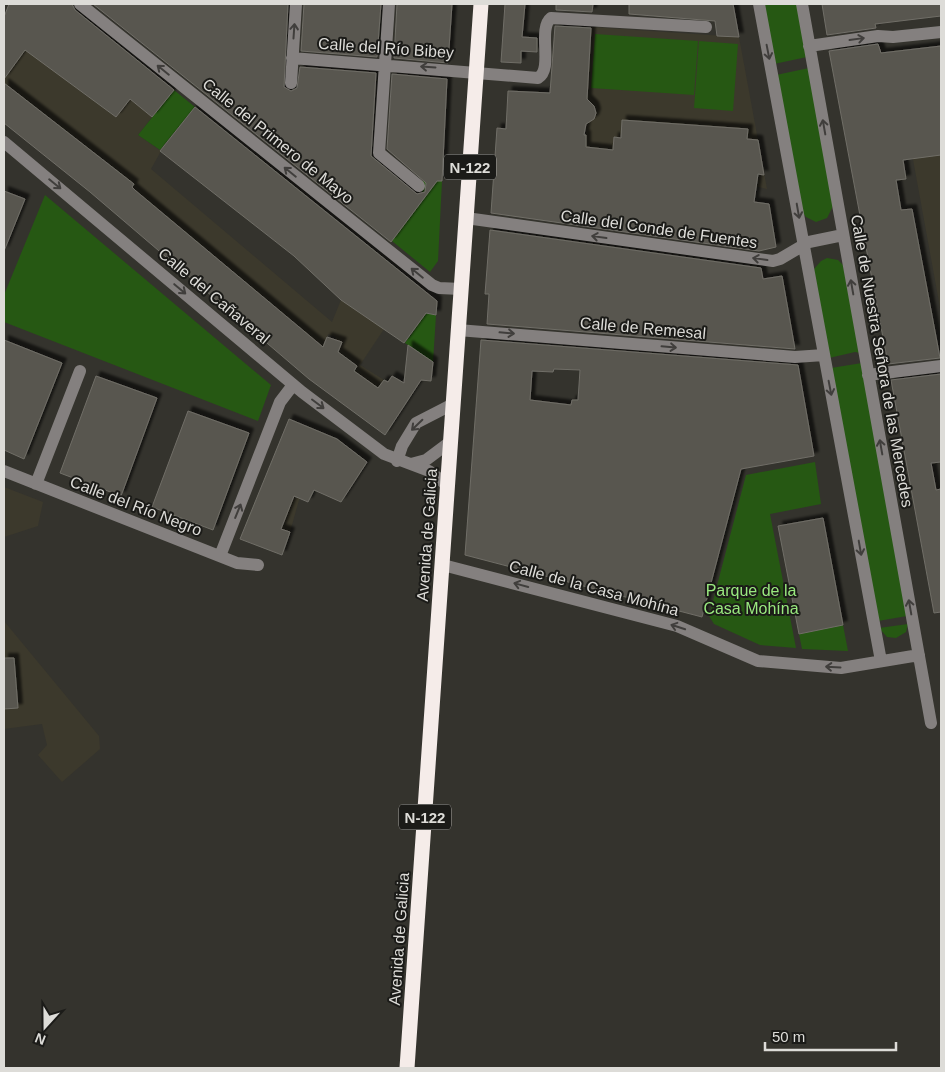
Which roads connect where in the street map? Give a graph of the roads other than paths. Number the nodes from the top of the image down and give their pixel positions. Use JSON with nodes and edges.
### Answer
{"nodes":[{"id":1,"x":80,"y":4,"type":"edge"},
{"id":2,"x":296,"y":4,"type":"edge"},
{"id":3,"x":389,"y":4,"type":"edge"},
{"id":4,"x":481,"y":4,"type":"edge"},
{"id":5,"x":759,"y":4,"type":"edge"},
{"id":6,"x":802,"y":4,"type":"edge"},
{"id":7,"x":706,"y":27,"type":"dead end"},
{"id":8,"x":941,"y":32,"type":"edge"},
{"id":9,"x":809,"y":46,"type":"junction"},
{"id":10,"x":292,"y":58,"type":"junction"},
{"id":11,"x":385,"y":64,"type":"junction"},
{"id":12,"x":477,"y":73,"type":"junction"},
{"id":13,"x":291,"y":84,"type":"dead end"},
{"id":14,"x":4,"y":142,"type":"edge"},
{"id":15,"x":419,"y":186,"type":"dead end"},
{"id":16,"x":466,"y":218,"type":"junction"},
{"id":17,"x":843,"y":235,"type":"junction"},
{"id":18,"x":804,"y":245,"type":"junction"},
{"id":19,"x":461,"y":289,"type":"junction"},
{"id":20,"x":458,"y":330,"type":"junction"},
{"id":21,"x":824,"y":356,"type":"junction"},
{"id":22,"x":941,"y":366,"type":"edge"},
{"id":23,"x":80,"y":371,"type":"dead end"},
{"id":24,"x":868,"y":375,"type":"junction"},
{"id":25,"x":293,"y":385,"type":"junction"},
{"id":26,"x":453,"y":404,"type":"junction"},
{"id":27,"x":450,"y":442,"type":"junction"},
{"id":28,"x":403,"y":462,"type":"junction"},
{"id":29,"x":4,"y":471,"type":"edge"},
{"id":30,"x":36,"y":484,"type":"junction"},
{"id":31,"x":447,"y":485,"type":"junction"},
{"id":32,"x":220,"y":556,"type":"junction"},
{"id":33,"x":443,"y":565,"type":"junction"},
{"id":34,"x":258,"y":566,"type":"dead end"},
{"id":35,"x":919,"y":655,"type":"junction"},
{"id":36,"x":881,"y":661,"type":"junction"},
{"id":37,"x":931,"y":723,"type":"dead end"},
{"id":38,"x":407,"y":1068,"type":"edge"}],
"edges":[{"from":19,"to":1,"type":"street","name":"Calle del Primero de Mayo","one_way":true},
{"from":10,"to":2,"type":"street","one_way":true},
{"from":3,"to":11,"type":"street"},
{"from":4,"to":12,"type":"highway","name":"Avenida de Galicia","number":"N-122"},
{"from":5,"to":18,"type":"street","one_way":true},
{"from":6,"to":9,"type":"street","name":"Calle de Nuestra Señora de las Mercedes"},
{"from":7,"to":12,"type":"street","name":"Calle del Río Bibey"},
{"from":9,"to":8,"type":"street","one_way":true},
{"from":17,"to":9,"type":"street","name":"Calle de Nuestra Señora de las Mercedes","one_way":true},
{"from":10,"to":11,"type":"street","name":"Calle del Río Bibey"},
{"from":10,"to":13,"type":"street"},
{"from":12,"to":11,"type":"street","name":"Calle del Río Bibey","one_way":true},
{"from":11,"to":15,"type":"street"},
{"from":12,"to":16,"type":"highway","name":"Avenida de Galicia","number":"N-122"},
{"from":14,"to":25,"type":"street","name":"Calle del Cañaveral","one_way":true},
{"from":18,"to":16,"type":"street","name":"Calle del Conde de Fuentes","one_way":true},
{"from":16,"to":19,"type":"highway","name":"Avenida de Galicia","number":"N-122"},
{"from":17,"to":18,"type":"street","name":"Calle del Conde de Fuentes"},
{"from":24,"to":17,"type":"street","name":"Calle de Nuestra Señora de las Mercedes","one_way":true},
{"from":18,"to":21,"type":"street"},
{"from":19,"to":20,"type":"highway","name":"Avenida de Galicia","number":"N-122"},
{"from":20,"to":21,"type":"street","name":"Calle de Remesal","one_way":true},
{"from":20,"to":26,"type":"highway","name":"Avenida de Galicia","number":"N-122"},
{"from":21,"to":36,"type":"street","one_way":true},
{"from":22,"to":24,"type":"street"},
{"from":23,"to":30,"type":"street"},
{"from":35,"to":24,"type":"street","name":"Calle de Nuestra Señora de las Mercedes","one_way":true},
{"from":25,"to":28,"type":"street","name":"Calle del Cañaveral","one_way":true},
{"from":32,"to":25,"type":"street","one_way":true},
{"from":26,"to":27,"type":"highway","name":"Avenida de Galicia","number":"N-122"},
{"from":26,"to":28,"type":"street","one_way":true},
{"from":27,"to":28,"type":"street"},
{"from":27,"to":31,"type":"highway","name":"Avenida de Galicia","number":"N-122"},
{"from":28,"to":31,"type":"street","name":"Calle del Cañaveral"},
{"from":29,"to":30,"type":"street","name":"Calle del Río Negro"},
{"from":30,"to":32,"type":"street","name":"Calle del Río Negro"},
{"from":31,"to":33,"type":"highway","name":"Avenida de Galicia","number":"N-122"},
{"from":32,"to":34,"type":"street","name":"Calle del Río Negro"},
{"from":36,"to":33,"type":"street","name":"Calle de la Casa Mohína","one_way":true},
{"from":33,"to":38,"type":"highway","name":"Avenida de Galicia","number":"N-122"},
{"from":35,"to":36,"type":"street","name":"Calle de la Casa Mohína"},
{"from":35,"to":37,"type":"street","name":"Calle de Nuestra Señora de las Mercedes"}]}
